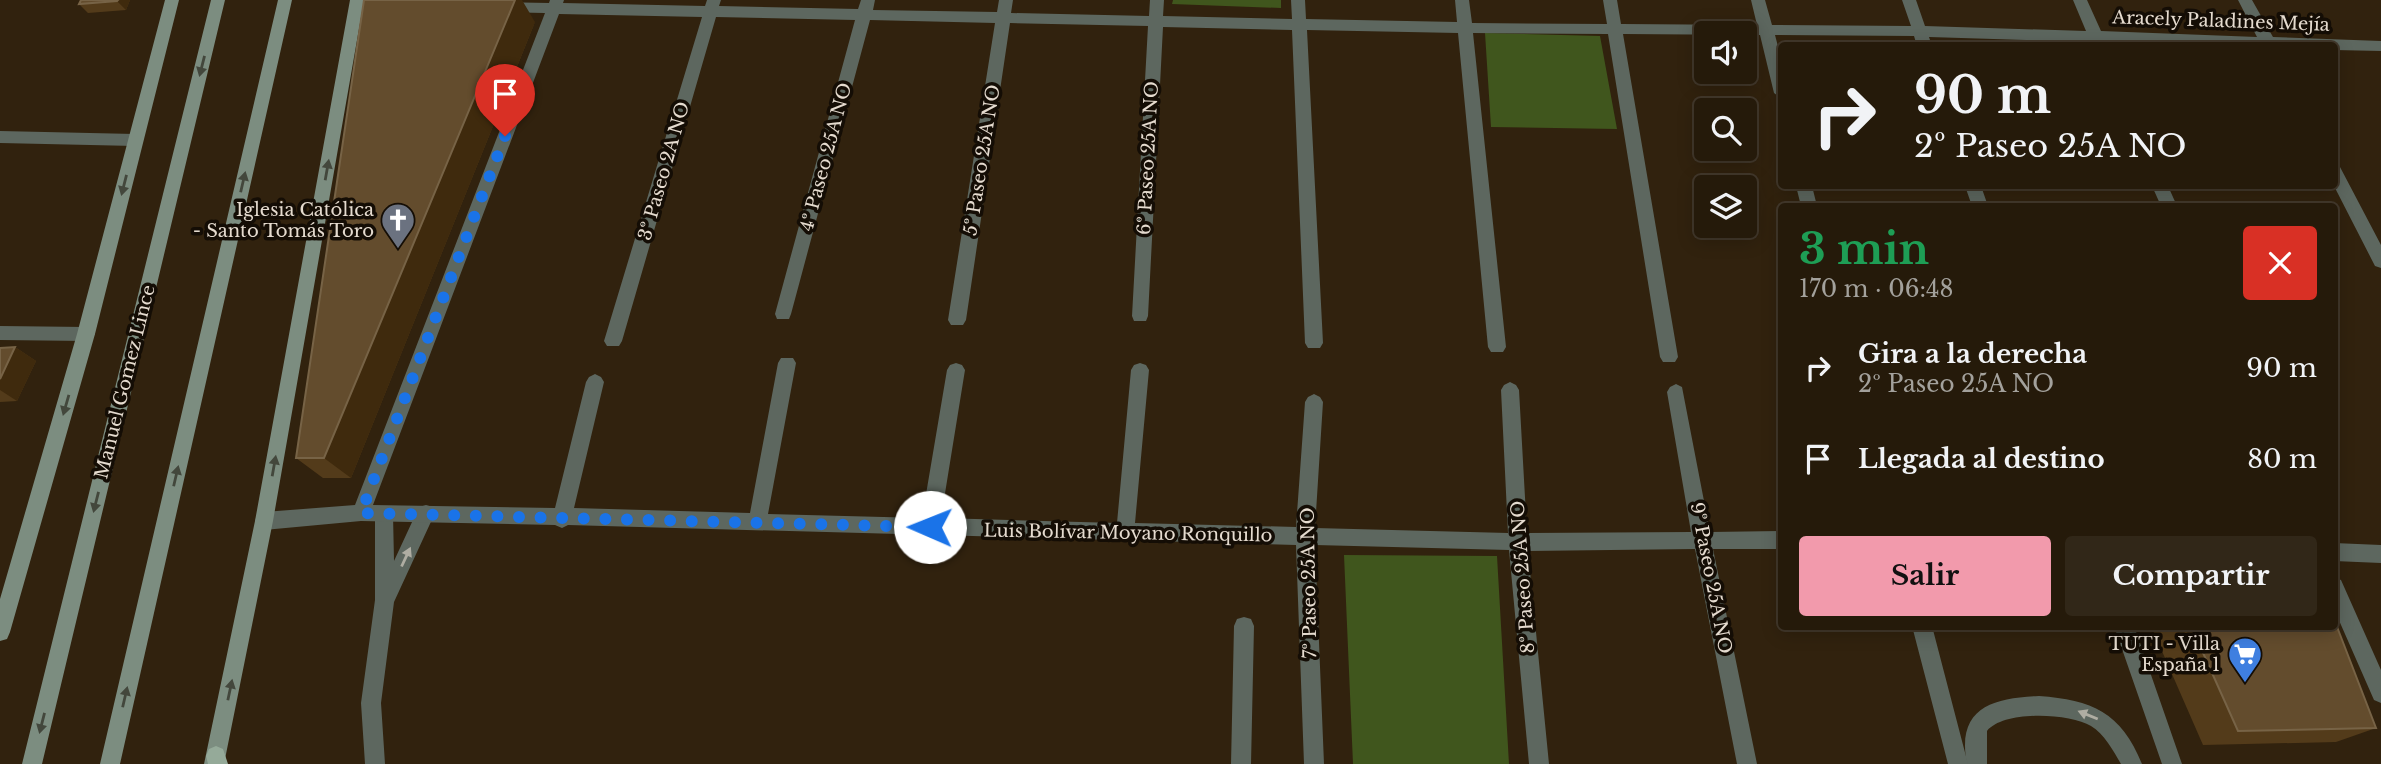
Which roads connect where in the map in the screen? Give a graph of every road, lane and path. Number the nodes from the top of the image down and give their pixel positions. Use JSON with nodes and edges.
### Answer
{"nodes":[{"id":1,"x":172,"y":0,"type":"edge"},
{"id":2,"x":218,"y":0,"type":"edge"},
{"id":3,"x":285,"y":0,"type":"edge"},
{"id":4,"x":357,"y":0,"type":"edge"},
{"id":5,"x":868,"y":0,"type":"edge"},
{"id":6,"x":1006,"y":0,"type":"edge"},
{"id":7,"x":1157,"y":0,"type":"edge"},
{"id":8,"x":1298,"y":0,"type":"edge"},
{"id":9,"x":1462,"y":0,"type":"edge"},
{"id":10,"x":1610,"y":0,"type":"edge"},
{"id":11,"x":1758,"y":0,"type":"edge"},
{"id":12,"x":1909,"y":0,"type":"edge"},
{"id":13,"x":2080,"y":0,"type":"edge"},
{"id":14,"x":2245,"y":0,"type":"edge"},
{"id":15,"x":556,"y":5,"type":"edge"},
{"id":16,"x":487,"y":6,"type":"edge"},
{"id":17,"x":712,"y":7,"type":"edge"},
{"id":18,"x":865,"y":17,"type":"junction"},
{"id":19,"x":1003,"y":20,"type":"junction"},
{"id":20,"x":1155,"y":23,"type":"junction"},
{"id":21,"x":1298,"y":25,"type":"junction"},
{"id":22,"x":1466,"y":28,"type":"junction"},
{"id":23,"x":1616,"y":29,"type":"junction"},
{"id":24,"x":1766,"y":29,"type":"junction"},
{"id":25,"x":1922,"y":38,"type":"edge"},
{"id":26,"x":2097,"y":41,"type":"edge"},
{"id":27,"x":2154,"y":42,"type":"edge"},
{"id":28,"x":2268,"y":42,"type":"edge"},
{"id":29,"x":2338,"y":45,"type":"edge"},
{"id":30,"x":2381,"y":46,"type":"edge"},
{"id":31,"x":1778,"y":77,"type":"edge"},
{"id":32,"x":0,"y":137,"type":"edge"},
{"id":33,"x":135,"y":140,"type":"junction"},
{"id":34,"x":2338,"y":179,"type":"edge"},
{"id":35,"x":2381,"y":261,"type":"edge"},
{"id":36,"x":783,"y":314,"type":"dead end"},
{"id":37,"x":1140,"y":316,"type":"dead end"},
{"id":38,"x":957,"y":320,"type":"dead end"},
{"id":39,"x":0,"y":333,"type":"edge"},
{"id":40,"x":86,"y":334,"type":"junction"},
{"id":41,"x":613,"y":341,"type":"dead end"},
{"id":42,"x":1314,"y":343,"type":"dead end"},
{"id":43,"x":1497,"y":347,"type":"dead end"},
{"id":44,"x":1669,"y":358,"type":"dead end"},
{"id":45,"x":787,"y":363,"type":"dead end"},
{"id":46,"x":956,"y":370,"type":"dead end"},
{"id":47,"x":1140,"y":370,"type":"dead end"},
{"id":48,"x":595,"y":382,"type":"dead end"},
{"id":49,"x":1510,"y":390,"type":"dead end"},
{"id":50,"x":1676,"y":392,"type":"dead end"},
{"id":51,"x":1314,"y":402,"type":"dead end"},
{"id":52,"x":361,"y":513,"type":"junction"},
{"id":53,"x":426,"y":513,"type":"junction"},
{"id":54,"x":384,"y":514,"type":"junction"},
{"id":55,"x":562,"y":519,"type":"junction"},
{"id":56,"x":264,"y":521,"type":"junction"},
{"id":57,"x":757,"y":523,"type":"junction"},
{"id":58,"x":930,"y":527,"type":"junction"},
{"id":59,"x":1125,"y":533,"type":"junction"},
{"id":60,"x":1306,"y":537,"type":"junction"},
{"id":61,"x":1704,"y":538,"type":"junction"},
{"id":62,"x":1778,"y":540,"type":"edge"},
{"id":63,"x":1518,"y":542,"type":"junction"},
{"id":64,"x":2338,"y":552,"type":"edge"},
{"id":65,"x":2381,"y":554,"type":"edge"},
{"id":66,"x":6,"y":592,"type":"edge"},
{"id":67,"x":386,"y":600,"type":"junction"},
{"id":68,"x":2338,"y":604,"type":"edge"},
{"id":69,"x":2342,"y":621,"type":"edge"},
{"id":70,"x":1244,"y":626,"type":"dead end"},
{"id":71,"x":1923,"y":630,"type":"edge"},
{"id":72,"x":2125,"y":630,"type":"edge"},
{"id":73,"x":0,"y":632,"type":"edge"},
{"id":74,"x":2381,"y":693,"type":"edge"},
{"id":75,"x":216,"y":762,"type":"edge"},
{"id":76,"x":32,"y":764,"type":"edge"},
{"id":77,"x":110,"y":764,"type":"edge"},
{"id":78,"x":375,"y":764,"type":"edge"},
{"id":79,"x":1241,"y":764,"type":"edge"},
{"id":80,"x":1314,"y":764,"type":"edge"},
{"id":81,"x":1539,"y":764,"type":"edge"},
{"id":82,"x":1747,"y":764,"type":"edge"},
{"id":83,"x":1958,"y":764,"type":"edge"},
{"id":84,"x":1978,"y":764,"type":"edge"},
{"id":85,"x":2132,"y":764,"type":"edge"},
{"id":86,"x":2172,"y":764,"type":"edge"}],
"edges":[{"from":1,"to":33,"type":"main road"},
{"from":2,"to":76,"type":"main road","name":"Manuel Gomez Lince","one_way":true},
{"from":77,"to":3,"type":"main road","one_way":true},
{"from":56,"to":4,"type":"main road","one_way":true},
{"from":5,"to":18,"type":"street","name":"4º Paseo 25A NO"},
{"from":6,"to":19,"type":"street","name":"5º Paseo 25A NO"},
{"from":7,"to":20,"type":"street","name":"6º Paseo 25A NO"},
{"from":8,"to":21,"type":"street"},
{"from":9,"to":22,"type":"street"},
{"from":10,"to":23,"type":"street"},
{"from":11,"to":24,"type":"street"},
{"from":12,"to":25,"type":"street"},
{"from":13,"to":26,"type":"street"},
{"from":14,"to":28,"type":"street"},
{"from":15,"to":16,"type":"street","name":"Aracely Paladines Mejía"},
{"from":15,"to":17,"type":"street","name":"Aracely Paladines Mejía"},
{"from":15,"to":52,"type":"street"},
{"from":17,"to":18,"type":"street","name":"Aracely Paladines Mejía"},
{"from":17,"to":41,"type":"street","name":"3º Paseo 2A NO"},
{"from":18,"to":19,"type":"street","name":"Aracely Paladines Mejía"},
{"from":18,"to":36,"type":"street","name":"4º Paseo 25A NO"},
{"from":19,"to":20,"type":"street","name":"Aracely Paladines Mejía"},
{"from":19,"to":38,"type":"street","name":"5º Paseo 25A NO"},
{"from":20,"to":21,"type":"street","name":"Aracely Paladines Mejía"},
{"from":20,"to":37,"type":"street","name":"6º Paseo 25A NO"},
{"from":21,"to":22,"type":"street","name":"Aracely Paladines Mejía"},
{"from":21,"to":42,"type":"street"},
{"from":22,"to":23,"type":"street","name":"Aracely Paladines Mejía"},
{"from":22,"to":43,"type":"street"},
{"from":23,"to":24,"type":"street","name":"Aracely Paladines Mejía"},
{"from":23,"to":44,"type":"street"},
{"from":24,"to":25,"type":"street","name":"Aracely Paladines Mejía"},
{"from":24,"to":31,"type":"street"},
{"from":25,"to":26,"type":"street","name":"Aracely Paladines Mejía"},
{"from":26,"to":27,"type":"street","name":"Aracely Paladines Mejía"},
{"from":29,"to":30,"type":"street","name":"Aracely Paladines Mejía"},
{"from":32,"to":33,"type":"street"},
{"from":33,"to":40,"type":"main road","one_way":true},
{"from":34,"to":35,"type":"street"},
{"from":39,"to":40,"type":"street"},
{"from":40,"to":66,"type":"main road","one_way":true},
{"from":45,"to":57,"type":"street"},
{"from":46,"to":58,"type":"street"},
{"from":47,"to":59,"type":"street"},
{"from":48,"to":55,"type":"street"},
{"from":49,"to":63,"type":"street","name":"8º Paseo 25A NO"},
{"from":50,"to":61,"type":"street","name":"9º Paseo 25A NO"},
{"from":51,"to":60,"type":"street","name":"7º Paseo 25A NO"},
{"from":52,"to":54,"type":"street","name":"Luis Bolívar Moyano Ronquillo"},
{"from":52,"to":56,"type":"street","name":"Luis Bolívar Moyano Ronquillo"},
{"from":53,"to":54,"type":"street","name":"Luis Bolívar Moyano Ronquillo"},
{"from":53,"to":55,"type":"street","name":"Luis Bolívar Moyano Ronquillo"},
{"from":67,"to":53,"type":"street","one_way":true},
{"from":54,"to":67,"type":"street"},
{"from":55,"to":57,"type":"street","name":"Luis Bolívar Moyano Ronquillo"},
{"from":75,"to":56,"type":"main road","one_way":true},
{"from":57,"to":58,"type":"street","name":"Luis Bolívar Moyano Ronquillo"},
{"from":58,"to":59,"type":"street","name":"Luis Bolívar Moyano Ronquillo"},
{"from":59,"to":60,"type":"street","name":"Luis Bolívar Moyano Ronquillo"},
{"from":60,"to":63,"type":"street","name":"Luis Bolívar Moyano Ronquillo"},
{"from":60,"to":80,"type":"street","name":"7º Paseo 25A NO"},
{"from":61,"to":62,"type":"street","name":"Luis Bolívar Moyano Ronquillo"},
{"from":61,"to":63,"type":"street","name":"Luis Bolívar Moyano Ronquillo"},
{"from":61,"to":82,"type":"street","name":"9º Paseo 25A NO"},
{"from":63,"to":81,"type":"street","name":"8º Paseo 25A NO"},
{"from":64,"to":65,"type":"street"},
{"from":66,"to":73,"type":"main road"},
{"from":67,"to":78,"type":"street"},
{"from":68,"to":69,"type":"street"},
{"from":69,"to":74,"type":"street"},
{"from":70,"to":79,"type":"street"},
{"from":71,"to":83,"type":"street"},
{"from":72,"to":86,"type":"street"},
{"from":85,"to":84,"type":"street","one_way":true}]}
